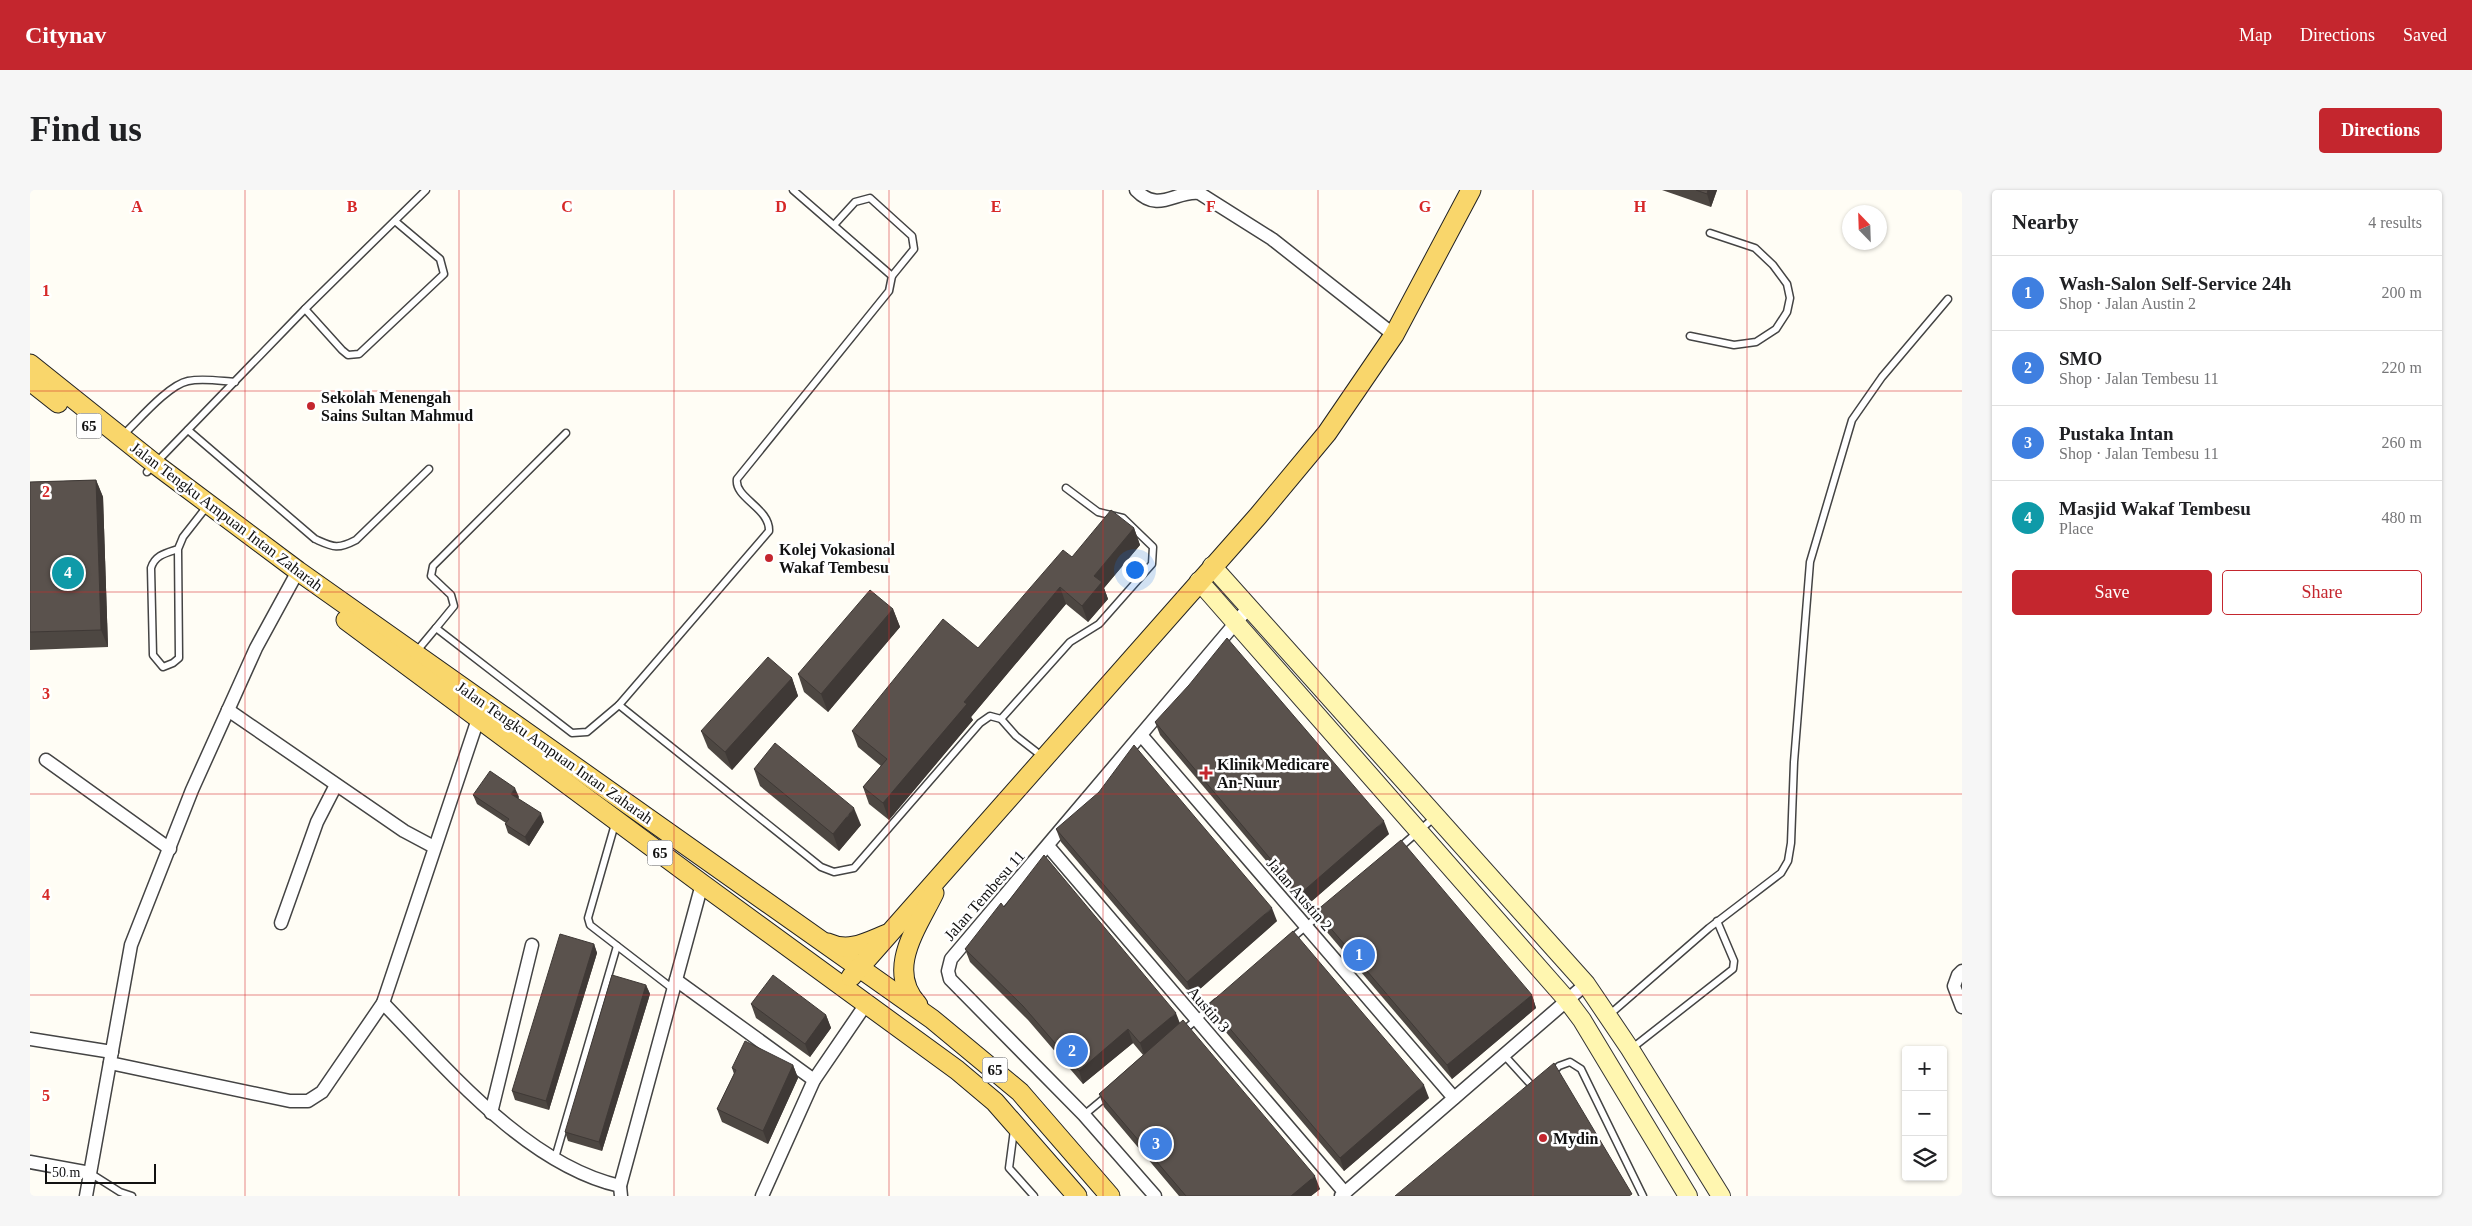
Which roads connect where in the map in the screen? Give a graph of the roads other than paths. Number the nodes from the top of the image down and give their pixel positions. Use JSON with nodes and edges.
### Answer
{"nodes":[{"id":1,"x":426,"y":190,"type":"edge"},
{"id":2,"x":793,"y":190,"type":"edge"},
{"id":3,"x":1136,"y":190,"type":"edge"},
{"id":4,"x":1471,"y":190,"type":"edge"},
{"id":5,"x":395,"y":221,"type":"junction"},
{"id":6,"x":834,"y":225,"type":"junction"},
{"id":7,"x":1710,"y":233,"type":"dead end"},
{"id":8,"x":892,"y":276,"type":"junction"},
{"id":9,"x":1948,"y":299,"type":"dead end"},
{"id":10,"x":305,"y":309,"type":"junction"},
{"id":11,"x":1394,"y":335,"type":"junction"},
{"id":12,"x":1690,"y":336,"type":"dead end"},
{"id":13,"x":30,"y":364,"type":"edge"},
{"id":14,"x":30,"y":381,"type":"edge"},
{"id":15,"x":235,"y":382,"type":"junction"},
{"id":16,"x":188,"y":430,"type":"junction"},
{"id":17,"x":566,"y":433,"type":"dead end"},
{"id":18,"x":121,"y":437,"type":"junction"},
{"id":19,"x":151,"y":468,"type":"junction"},
{"id":20,"x":429,"y":469,"type":"dead end"},
{"id":21,"x":1066,"y":488,"type":"dead end"},
{"id":22,"x":205,"y":508,"type":"junction"},
{"id":23,"x":178,"y":549,"type":"junction"},
{"id":24,"x":1212,"y":566,"type":"junction"},
{"id":25,"x":295,"y":576,"type":"junction"},
{"id":26,"x":1199,"y":581,"type":"junction"},
{"id":27,"x":1249,"y":607,"type":"junction"},
{"id":28,"x":1235,"y":623,"type":"junction"},
{"id":29,"x":436,"y":628,"type":"junction"},
{"id":30,"x":415,"y":653,"type":"junction"},
{"id":31,"x":619,"y":705,"type":"junction"},
{"id":32,"x":228,"y":710,"type":"junction"},
{"id":33,"x":482,"y":710,"type":"junction"},
{"id":34,"x":1001,"y":719,"type":"junction"},
{"id":35,"x":1141,"y":735,"type":"junction"},
{"id":36,"x":1044,"y":758,"type":"junction"},
{"id":37,"x":46,"y":760,"type":"dead end"},
{"id":38,"x":336,"y":785,"type":"junction"},
{"id":39,"x":1437,"y":815,"type":"junction"},
{"id":40,"x":616,"y":820,"type":"junction"},
{"id":41,"x":1419,"y":831,"type":"junction"},
{"id":42,"x":1048,"y":846,"type":"junction"},
{"id":43,"x":434,"y":848,"type":"junction"},
{"id":44,"x":170,"y":849,"type":"junction"},
{"id":45,"x":1389,"y":856,"type":"edge"},
{"id":46,"x":947,"y":868,"type":"junction"},
{"id":47,"x":702,"y":884,"type":"junction"},
{"id":48,"x":1329,"y":907,"type":"edge"},
{"id":49,"x":1717,"y":922,"type":"junction"},
{"id":50,"x":281,"y":923,"type":"dead end"},
{"id":51,"x":1306,"y":926,"type":"junction"},
{"id":52,"x":890,"y":933,"type":"junction"},
{"id":53,"x":818,"y":939,"type":"junction"},
{"id":54,"x":1284,"y":945,"type":"edge"},
{"id":55,"x":532,"y":946,"type":"dead end"},
{"id":56,"x":617,"y":946,"type":"junction"},
{"id":57,"x":859,"y":968,"type":"junction"},
{"id":58,"x":1962,"y":971,"type":"edge"},
{"id":59,"x":1586,"y":984,"type":"junction"},
{"id":60,"x":675,"y":985,"type":"junction"},
{"id":61,"x":842,"y":987,"type":"junction"},
{"id":62,"x":1226,"y":994,"type":"edge"},
{"id":63,"x":1567,"y":1000,"type":"junction"},
{"id":64,"x":383,"y":1003,"type":"junction"},
{"id":65,"x":866,"y":1004,"type":"junction"},
{"id":66,"x":1962,"y":1008,"type":"edge"},
{"id":67,"x":1608,"y":1016,"type":"junction"},
{"id":68,"x":932,"y":1019,"type":"junction"},
{"id":69,"x":1197,"y":1019,"type":"junction"},
{"id":70,"x":1174,"y":1038,"type":"edge"},
{"id":71,"x":30,"y":1039,"type":"edge"},
{"id":72,"x":1630,"y":1049,"type":"junction"},
{"id":73,"x":1504,"y":1054,"type":"junction"},
{"id":74,"x":111,"y":1058,"type":"junction"},
{"id":75,"x":1546,"y":1077,"type":"edge"},
{"id":76,"x":814,"y":1080,"type":"junction"},
{"id":77,"x":1540,"y":1082,"type":"edge"},
{"id":78,"x":1534,"y":1088,"type":"junction"},
{"id":79,"x":1114,"y":1089,"type":"edge"},
{"id":80,"x":1526,"y":1094,"type":"edge"},
{"id":81,"x":1454,"y":1098,"type":"junction"},
{"id":82,"x":491,"y":1113,"type":"junction"},
{"id":83,"x":1084,"y":1115,"type":"junction"},
{"id":84,"x":1014,"y":1125,"type":"junction"},
{"id":85,"x":555,"y":1158,"type":"junction"},
{"id":86,"x":30,"y":1162,"type":"edge"},
{"id":87,"x":90,"y":1173,"type":"junction"},
{"id":88,"x":620,"y":1191,"type":"edge"},
{"id":89,"x":1345,"y":1195,"type":"edge"},
{"id":90,"x":86,"y":1196,"type":"edge"},
{"id":91,"x":132,"y":1196,"type":"edge"},
{"id":92,"x":762,"y":1196,"type":"edge"},
{"id":93,"x":1034,"y":1196,"type":"edge"},
{"id":94,"x":1076,"y":1196,"type":"edge"},
{"id":95,"x":1110,"y":1196,"type":"edge"},
{"id":96,"x":1155,"y":1196,"type":"edge"},
{"id":97,"x":1643,"y":1196,"type":"edge"},
{"id":98,"x":1688,"y":1196,"type":"edge"},
{"id":99,"x":1721,"y":1196,"type":"edge"}],
"edges":[{"from":1,"to":5,"type":"lane"},
{"from":2,"to":6,"type":"lane"},
{"from":3,"to":11,"type":"street"},
{"from":4,"to":11,"type":"main road"},
{"from":5,"to":10,"type":"lane"},
{"from":5,"to":10,"type":"lane"},
{"from":6,"to":8,"type":"lane"},
{"from":6,"to":8,"type":"lane"},
{"from":7,"to":12,"type":"lane"},
{"from":8,"to":31,"type":"lane"},
{"from":9,"to":49,"type":"lane"},
{"from":10,"to":15,"type":"lane"},
{"from":11,"to":24,"type":"main road"},
{"from":13,"to":18,"type":"main road","name":"Jalan Tengku Ampuan Intan Zaharah","number":"65"},
{"from":14,"to":19,"type":"main road","name":"Jalan Tengku Ampuan Intan Zaharah","number":"65"},
{"from":15,"to":16,"type":"lane"},
{"from":15,"to":18,"type":"lane"},
{"from":16,"to":19,"type":"lane"},
{"from":16,"to":20,"type":"lane"},
{"from":17,"to":29,"type":"lane"},
{"from":18,"to":19,"type":"main road","name":"Jalan Tengku Ampuan Intan Zaharah","number":"65"},
{"from":19,"to":22,"type":"main road","name":"Jalan Tengku Ampuan Intan Zaharah","number":"65"},
{"from":21,"to":34,"type":"lane"},
{"from":22,"to":23,"type":"lane"},
{"from":22,"to":25,"type":"main road","name":"Jalan Tengku Ampuan Intan Zaharah","number":"65"},
{"from":23,"to":23,"type":"lane"},
{"from":24,"to":26,"type":"main road"},
{"from":24,"to":27,"type":"street"},
{"from":25,"to":30,"type":"main road","name":"Jalan Tengku Ampuan Intan Zaharah","number":"65"},
{"from":25,"to":32,"type":"street"},
{"from":25,"to":33,"type":"main road","name":"Jalan Tengku Ampuan Intan Zaharah","number":"65"},
{"from":26,"to":28,"type":"street"},
{"from":26,"to":36,"type":"main road"},
{"from":27,"to":28,"type":"street","name":"Jalan Tembesu 11"},
{"from":27,"to":39,"type":"street"},
{"from":28,"to":35,"type":"street","name":"Jalan Tembesu 11"},
{"from":28,"to":41,"type":"street"},
{"from":29,"to":30,"type":"lane"},
{"from":29,"to":31,"type":"lane"},
{"from":30,"to":33,"type":"main road","name":"Jalan Tengku Ampuan Intan Zaharah","number":"65"},
{"from":31,"to":34,"type":"lane"},
{"from":32,"to":38,"type":"street"},
{"from":32,"to":44,"type":"street"},
{"from":33,"to":40,"type":"main road","name":"Jalan Tengku Ampuan Intan Zaharah","number":"65"},
{"from":33,"to":43,"type":"street"},
{"from":33,"to":53,"type":"main road","name":"Jalan Tengku Ampuan Intan Zaharah","number":"65"},
{"from":34,"to":36,"type":"lane"},
{"from":35,"to":42,"type":"street","name":"Jalan Tembesu 11"},
{"from":35,"to":51,"type":"street","name":"Jalan Austin 2"},
{"from":36,"to":46,"type":"main road"},
{"from":37,"to":44,"type":"street"},
{"from":38,"to":43,"type":"street"},
{"from":38,"to":50,"type":"street"},
{"from":39,"to":41,"type":"lane"},
{"from":39,"to":59,"type":"street"},
{"from":40,"to":47,"type":"main road","name":"Jalan Tengku Ampuan Intan Zaharah","number":"65"},
{"from":40,"to":56,"type":"lane"},
{"from":41,"to":45,"type":"lane"},
{"from":41,"to":63,"type":"street"},
{"from":42,"to":69,"type":"street","name":"Austin 3"},
{"from":42,"to":83,"type":"street","name":"Jalan Tembesu 11"},
{"from":43,"to":64,"type":"street"},
{"from":44,"to":74,"type":"street"},
{"from":46,"to":52,"type":"main road"},
{"from":46,"to":68,"type":"main road"},
{"from":47,"to":60,"type":"street"},
{"from":47,"to":61,"type":"main road","name":"Jalan Tengku Ampuan Intan Zaharah","number":"65"},
{"from":48,"to":51,"type":"lane"},
{"from":49,"to":67,"type":"lane"},
{"from":49,"to":72,"type":"lane"},
{"from":51,"to":54,"type":"lane"},
{"from":51,"to":81,"type":"street","name":"Jalan Austin 2"},
{"from":52,"to":53,"type":"main road"},
{"from":52,"to":57,"type":"main road"},
{"from":53,"to":57,"type":"main road","name":"Jalan Tengku Ampuan Intan Zaharah","number":"65"},
{"from":55,"to":82,"type":"street"},
{"from":56,"to":60,"type":"lane"},
{"from":56,"to":85,"type":"lane"},
{"from":57,"to":61,"type":"main road"},
{"from":57,"to":68,"type":"main road","name":"Jalan Tengku Ampuan Intan Zaharah","number":"65"},
{"from":58,"to":66,"type":"street"},
{"from":59,"to":63,"type":"street"},
{"from":59,"to":67,"type":"street"},
{"from":60,"to":76,"type":"street"},
{"from":60,"to":88,"type":"street"},
{"from":61,"to":65,"type":"main road","name":"Jalan Tengku Ampuan Intan Zaharah","number":"65"},
{"from":62,"to":69,"type":"lane"},
{"from":63,"to":73,"type":"street"},
{"from":63,"to":98,"type":"street"},
{"from":64,"to":74,"type":"street"},
{"from":64,"to":82,"type":"street"},
{"from":65,"to":76,"type":"street"},
{"from":65,"to":84,"type":"main road","name":"Jalan Tengku Ampuan Intan Zaharah","number":"65"},
{"from":67,"to":72,"type":"street"},
{"from":68,"to":95,"type":"main road","name":"Jalan Tengku Ampuan Intan Zaharah","number":"65"},
{"from":69,"to":70,"type":"lane"},
{"from":69,"to":89,"type":"street","name":"Austin 3"},
{"from":71,"to":74,"type":"street"},
{"from":72,"to":99,"type":"street"},
{"from":73,"to":78,"type":"lane"},
{"from":73,"to":81,"type":"street"},
{"from":74,"to":87,"type":"street"},
{"from":75,"to":97,"type":"lane"},
{"from":76,"to":92,"type":"street"},
{"from":77,"to":78,"type":"lane"},
{"from":78,"to":80,"type":"lane"},
{"from":79,"to":83,"type":"lane"},
{"from":81,"to":89,"type":"street"},
{"from":82,"to":85,"type":"street"},
{"from":83,"to":96,"type":"street","name":"Jalan Tembesu 11"},
{"from":84,"to":93,"type":"lane"},
{"from":84,"to":94,"type":"main road","name":"Jalan Tengku Ampuan Intan Zaharah","number":"65"},
{"from":85,"to":88,"type":"street"},
{"from":86,"to":87,"type":"street"},
{"from":87,"to":90,"type":"street"},
{"from":87,"to":91,"type":"lane"}]}
